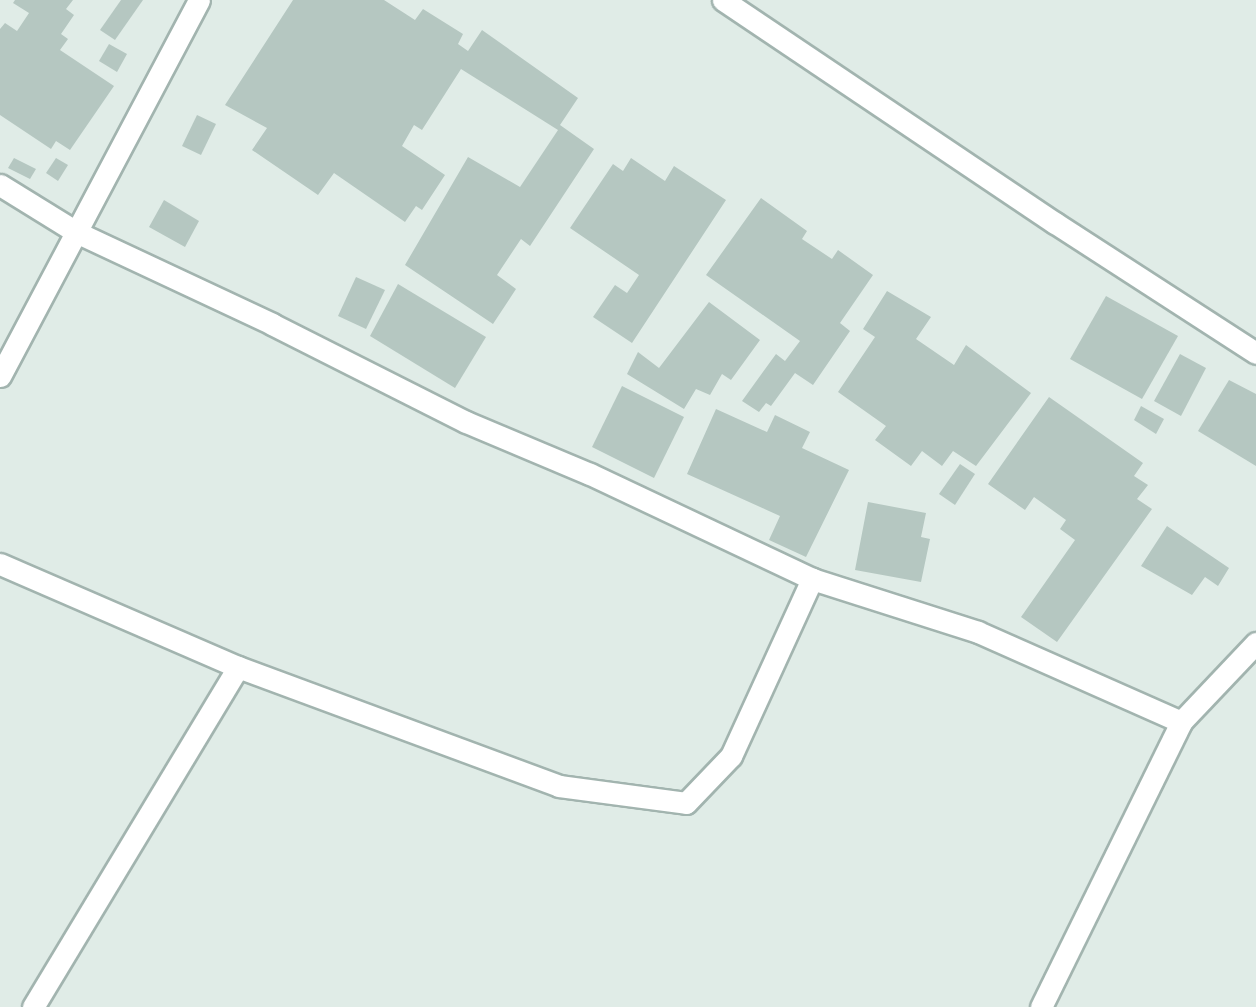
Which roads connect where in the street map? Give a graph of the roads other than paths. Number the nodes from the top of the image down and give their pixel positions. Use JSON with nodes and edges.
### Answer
{"nodes":[{"id":1,"x":199,"y":0,"type":"edge"},
{"id":2,"x":723,"y":0,"type":"edge"},
{"id":3,"x":0,"y":185,"type":"edge"},
{"id":4,"x":76,"y":232,"type":"junction"},
{"id":5,"x":1256,"y":353,"type":"edge"},
{"id":6,"x":0,"y":376,"type":"edge"},
{"id":7,"x":0,"y":564,"type":"edge"},
{"id":8,"x":811,"y":579,"type":"junction"},
{"id":9,"x":1256,"y":643,"type":"edge"},
{"id":10,"x":238,"y":667,"type":"junction"},
{"id":11,"x":1181,"y":722,"type":"junction"},
{"id":12,"x":33,"y":1007,"type":"edge"},
{"id":13,"x":1041,"y":1007,"type":"edge"}],
"edges":[{"from":1,"to":4,"type":"street"},
{"from":2,"to":5,"type":"street"},
{"from":3,"to":4,"type":"street"},
{"from":4,"to":6,"type":"street"},
{"from":4,"to":8,"type":"street"},
{"from":7,"to":10,"type":"street"},
{"from":8,"to":10,"type":"street"},
{"from":8,"to":11,"type":"street"},
{"from":9,"to":11,"type":"street"},
{"from":10,"to":12,"type":"street"},
{"from":11,"to":13,"type":"street"}]}
